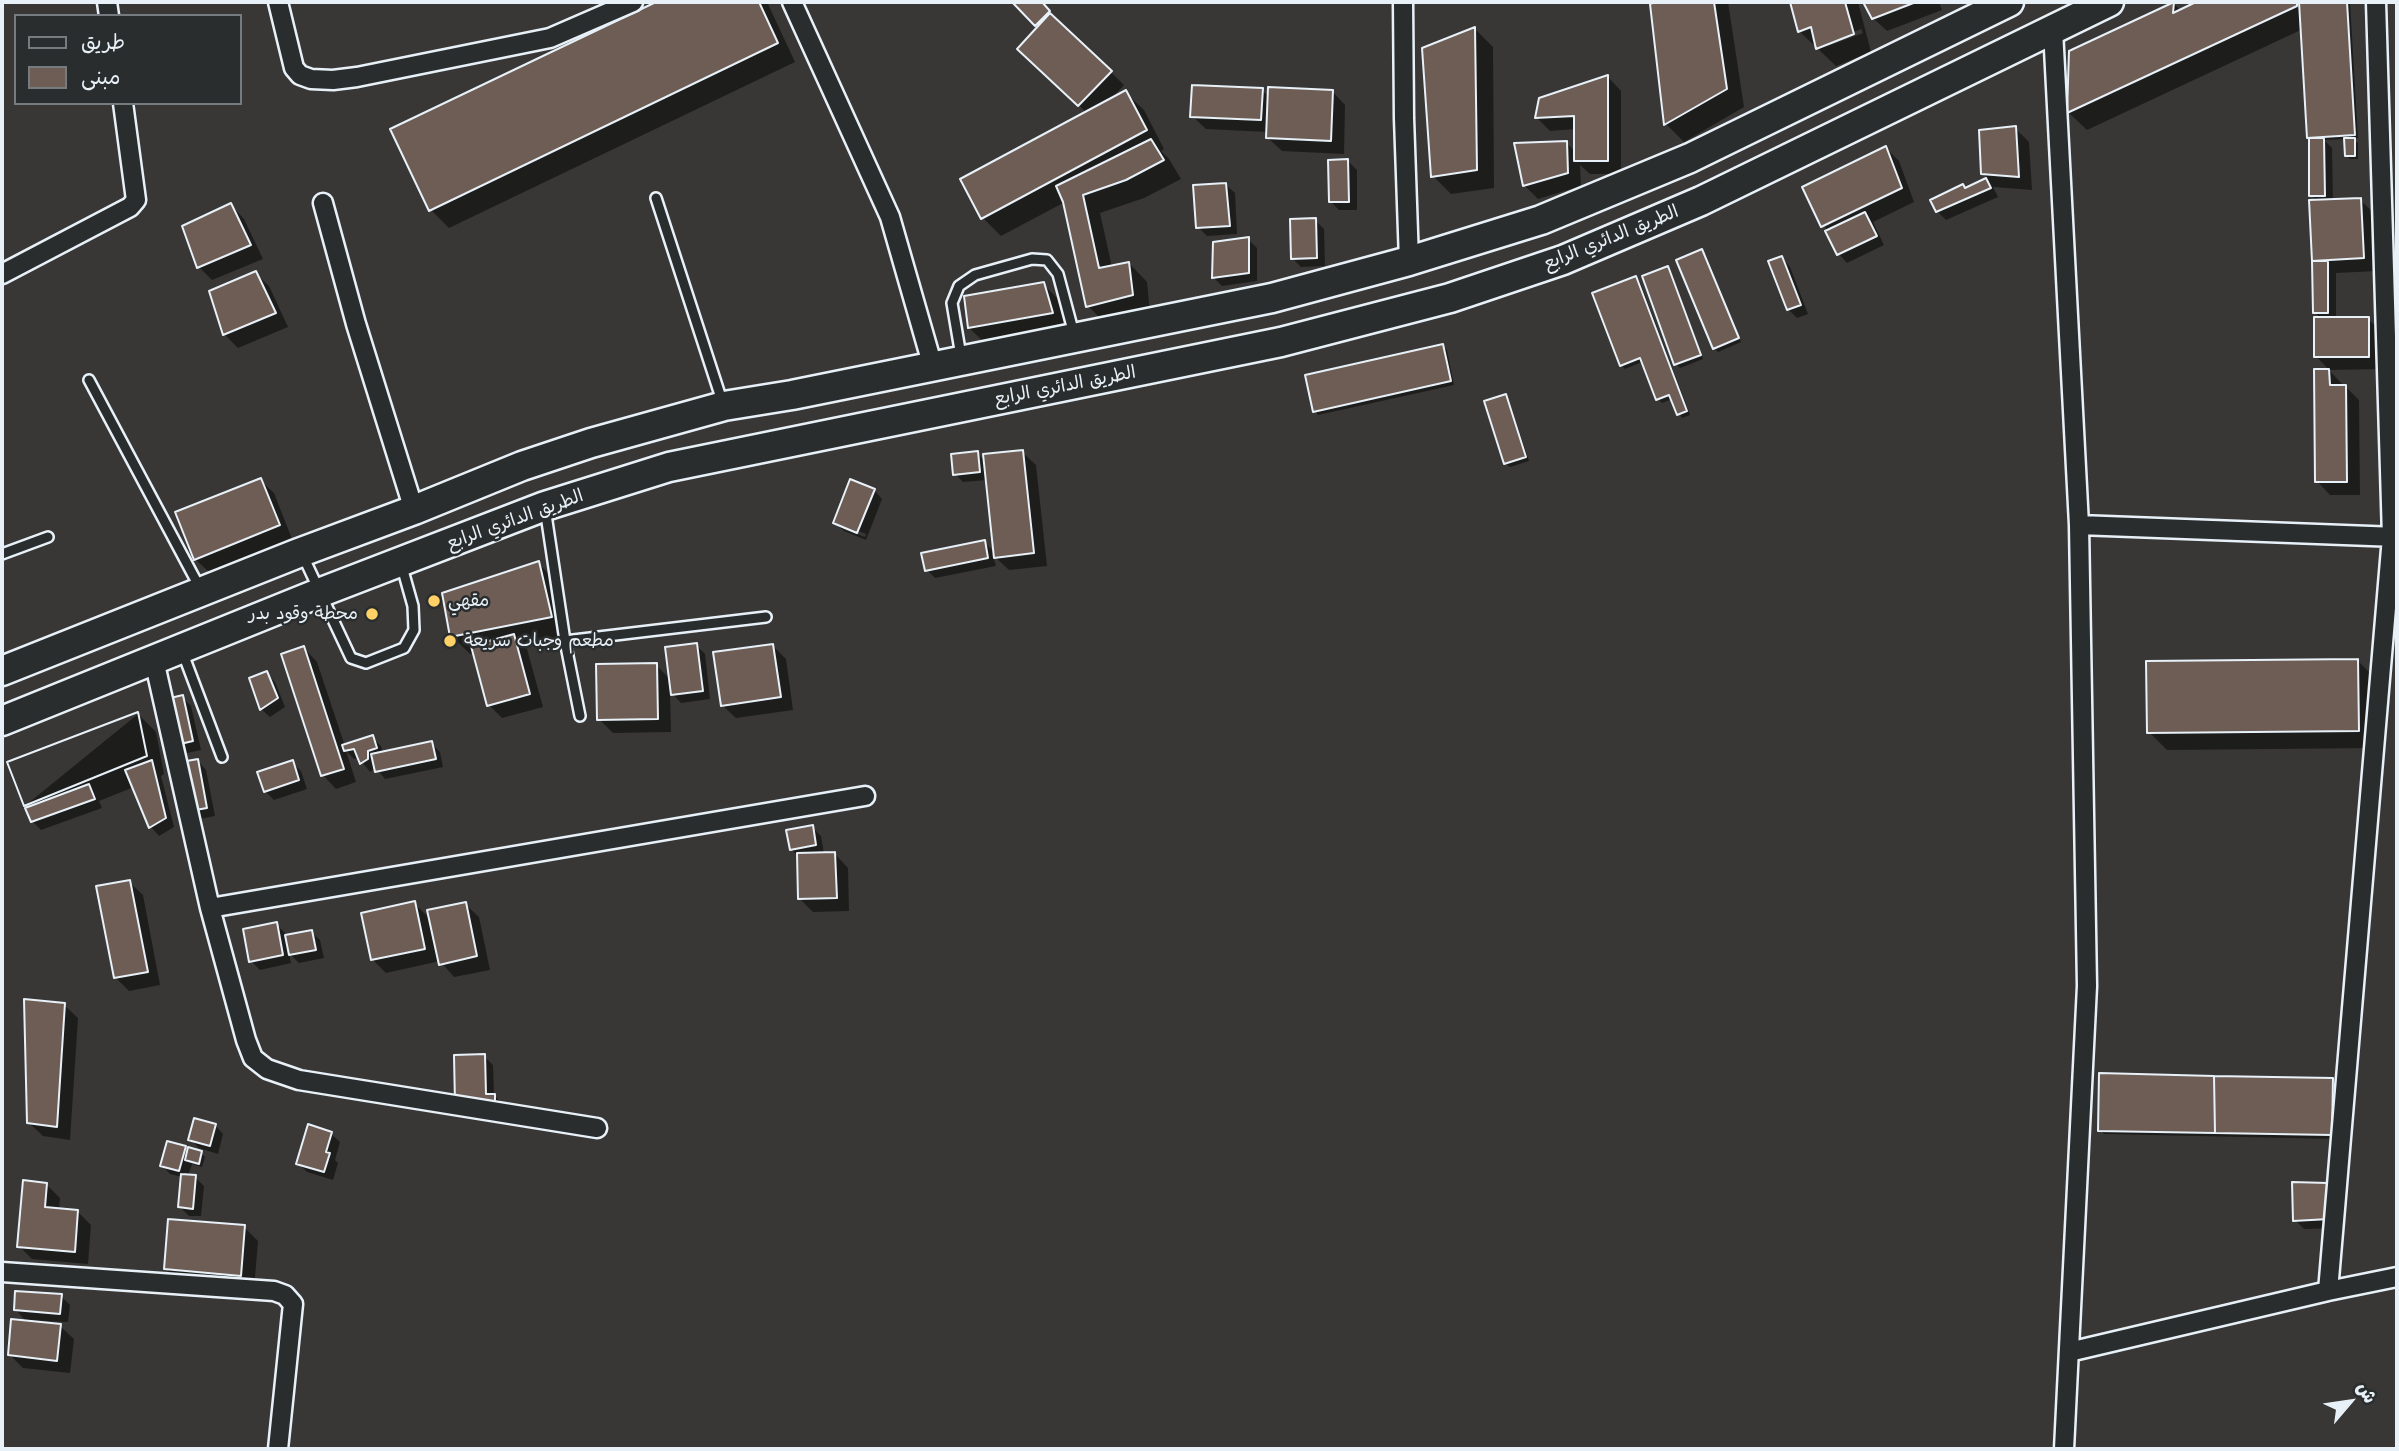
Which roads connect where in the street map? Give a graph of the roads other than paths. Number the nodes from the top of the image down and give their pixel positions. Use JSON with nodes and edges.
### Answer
{"nodes":[{"id":1,"x":278,"y":2,"type":"edge"},
{"id":2,"x":633,"y":2,"type":"edge"},
{"id":3,"x":792,"y":2,"type":"edge"},
{"id":4,"x":1404,"y":2,"type":"edge"},
{"id":5,"x":2009,"y":2,"type":"edge"},
{"id":6,"x":2109,"y":2,"type":"edge"},
{"id":7,"x":2376,"y":2,"type":"edge"},
{"id":8,"x":2053,"y":30,"type":"junction"},
{"id":9,"x":123,"y":105,"type":"edge"},
{"id":10,"x":656,"y":198,"type":"dead end"},
{"id":11,"x":323,"y":203,"type":"dead end"},
{"id":12,"x":1409,"y":261,"type":"junction"},
{"id":13,"x":2,"y":274,"type":"edge"},
{"id":14,"x":1075,"y":338,"type":"junction"},
{"id":15,"x":962,"y":361,"type":"junction"},
{"id":16,"x":933,"y":367,"type":"junction"},
{"id":17,"x":89,"y":380,"type":"dead end"},
{"id":18,"x":723,"y":406,"type":"junction"},
{"id":19,"x":545,"y":506,"type":"junction"},
{"id":20,"x":414,"y":510,"type":"junction"},
{"id":21,"x":2079,"y":525,"type":"junction"},
{"id":22,"x":48,"y":537,"type":"dead end"},
{"id":23,"x":2395,"y":537,"type":"edge"},
{"id":24,"x":301,"y":552,"type":"junction"},
{"id":25,"x":2,"y":554,"type":"edge"},
{"id":26,"x":401,"y":562,"type":"junction"},
{"id":27,"x":202,"y":591,"type":"junction"},
{"id":28,"x":319,"y":593,"type":"junction"},
{"id":29,"x":766,"y":617,"type":"dead end"},
{"id":30,"x":565,"y":641,"type":"junction"},
{"id":31,"x":182,"y":649,"type":"junction"},
{"id":32,"x":154,"y":660,"type":"junction"},
{"id":33,"x":2,"y":671,"type":"edge"},
{"id":34,"x":580,"y":716,"type":"dead end"},
{"id":35,"x":2,"y":721,"type":"edge"},
{"id":36,"x":222,"y":757,"type":"dead end"},
{"id":37,"x":865,"y":796,"type":"dead end"},
{"id":38,"x":210,"y":908,"type":"junction"},
{"id":39,"x":597,"y":1128,"type":"dead end"},
{"id":40,"x":2,"y":1272,"type":"edge"},
{"id":41,"x":2397,"y":1277,"type":"edge"},
{"id":42,"x":2328,"y":1291,"type":"junction"},
{"id":43,"x":2069,"y":1352,"type":"junction"},
{"id":44,"x":278,"y":1449,"type":"edge"},
{"id":45,"x":2064,"y":1449,"type":"edge"}],
"edges":[{"from":1,"to":2,"type":"street"},
{"from":3,"to":16,"type":"street"},
{"from":4,"to":12,"type":"street"},
{"from":5,"to":12,"type":"main road"},
{"from":6,"to":8,"type":"main road","name":"الطريق الدائري الرابع"},
{"from":7,"to":23,"type":"street"},
{"from":8,"to":19,"type":"main road","name":"الطريق الدائري الرابع"},
{"from":8,"to":21,"type":"street"},
{"from":9,"to":13,"type":"street"},
{"from":10,"to":18,"type":"lane"},
{"from":11,"to":20,"type":"street"},
{"from":12,"to":14,"type":"main road"},
{"from":14,"to":15,"type":"main road"},
{"from":14,"to":15,"type":"lane"},
{"from":15,"to":16,"type":"main road"},
{"from":16,"to":18,"type":"main road"},
{"from":17,"to":27,"type":"lane"},
{"from":18,"to":20,"type":"main road"},
{"from":19,"to":26,"type":"main road","name":"الطريق الدائري الرابع"},
{"from":19,"to":30,"type":"lane"},
{"from":20,"to":24,"type":"main road"},
{"from":21,"to":23,"type":"street"},
{"from":21,"to":43,"type":"street"},
{"from":22,"to":25,"type":"lane"},
{"from":23,"to":42,"type":"street"},
{"from":24,"to":27,"type":"main road"},
{"from":24,"to":28,"type":"lane"},
{"from":26,"to":28,"type":"main road","name":"الطريق الدائري الرابع"},
{"from":26,"to":28,"type":"lane"},
{"from":27,"to":33,"type":"main road"},
{"from":28,"to":31,"type":"main road","name":"الطريق الدائري الرابع"},
{"from":29,"to":30,"type":"lane"},
{"from":30,"to":34,"type":"lane"},
{"from":31,"to":32,"type":"main road","name":"الطريق الدائري الرابع"},
{"from":31,"to":36,"type":"lane"},
{"from":32,"to":35,"type":"main road","name":"الطريق الدائري الرابع"},
{"from":32,"to":38,"type":"street"},
{"from":37,"to":38,"type":"street"},
{"from":38,"to":39,"type":"street"},
{"from":40,"to":44,"type":"street"},
{"from":41,"to":42,"type":"street"},
{"from":42,"to":43,"type":"street"},
{"from":43,"to":45,"type":"street"}]}
